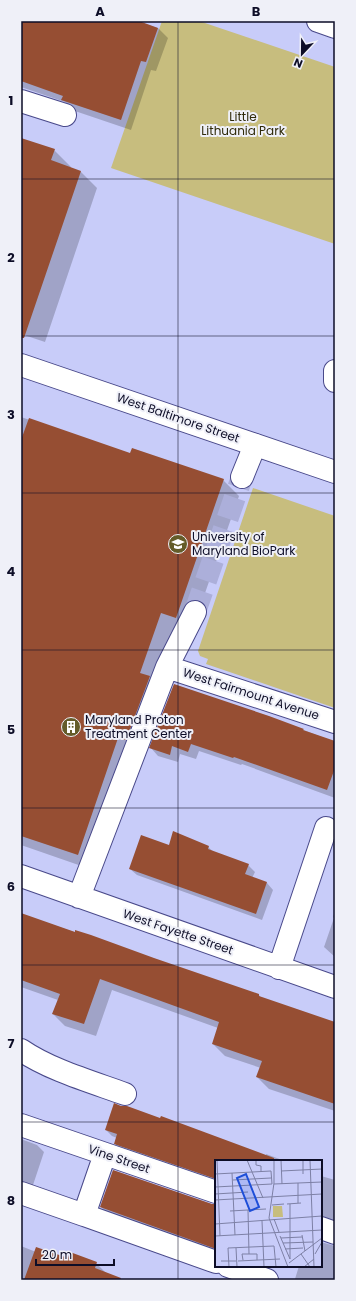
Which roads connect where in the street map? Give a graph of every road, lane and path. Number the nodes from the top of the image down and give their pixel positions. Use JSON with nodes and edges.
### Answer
{"nodes":[{"id":1,"x":318,"y":21,"type":"edge"},
{"id":2,"x":335,"y":27,"type":"edge"},
{"id":3,"x":21,"y":101,"type":"edge"},
{"id":4,"x":65,"y":115,"type":"dead end"},
{"id":5,"x":21,"y":365,"type":"edge"},
{"id":6,"x":335,"y":371,"type":"edge"},
{"id":7,"x":335,"y":381,"type":"edge"},
{"id":8,"x":255,"y":445,"type":"junction"},
{"id":9,"x":335,"y":472,"type":"edge"},
{"id":10,"x":242,"y":476,"type":"tunnel mouth"},
{"id":11,"x":195,"y":612,"type":"tunnel mouth"},
{"id":12,"x":167,"y":667,"type":"junction"},
{"id":13,"x":335,"y":722,"type":"edge"},
{"id":14,"x":326,"y":828,"type":"dead end"},
{"id":15,"x":21,"y":876,"type":"edge"},
{"id":16,"x":79,"y":897,"type":"junction"},
{"id":17,"x":279,"y":968,"type":"junction"},
{"id":18,"x":335,"y":987,"type":"edge"},
{"id":19,"x":21,"y":1050,"type":"edge"},
{"id":20,"x":125,"y":1094,"type":"dead end"},
{"id":21,"x":21,"y":1125,"type":"edge"},
{"id":22,"x":105,"y":1154,"type":"junction"},
{"id":23,"x":215,"y":1192,"type":"edge"},
{"id":24,"x":21,"y":1193,"type":"edge"},
{"id":25,"x":84,"y":1215,"type":"junction"},
{"id":26,"x":322,"y":1228,"type":"edge"},
{"id":27,"x":335,"y":1233,"type":"edge"},
{"id":28,"x":215,"y":1262,"type":"edge"},
{"id":29,"x":231,"y":1267,"type":"edge"},
{"id":30,"x":267,"y":1280,"type":"edge"}],
"edges":[{"from":1,"to":2,"type":"street"},
{"from":3,"to":4,"type":"street"},
{"from":5,"to":8,"type":"street","name":"West Baltimore Street"},
{"from":6,"to":7,"type":"street"},
{"from":8,"to":9,"type":"street","name":"West Baltimore Street"},
{"from":8,"to":10,"type":"street"},
{"from":11,"to":12,"type":"street"},
{"from":12,"to":13,"type":"street","name":"West Fairmount Avenue"},
{"from":12,"to":16,"type":"street"},
{"from":14,"to":17,"type":"street"},
{"from":15,"to":16,"type":"street","name":"West Fayette Street"},
{"from":16,"to":17,"type":"street","name":"West Fayette Street"},
{"from":17,"to":18,"type":"street","name":"West Fayette Street"},
{"from":19,"to":20,"type":"street"},
{"from":21,"to":22,"type":"street","name":"Vine Street"},
{"from":22,"to":23,"type":"street","name":"Vine Street"},
{"from":22,"to":25,"type":"street"},
{"from":24,"to":25,"type":"street"},
{"from":25,"to":28,"type":"street"},
{"from":26,"to":27,"type":"street"},
{"from":29,"to":30,"type":"street"}]}
